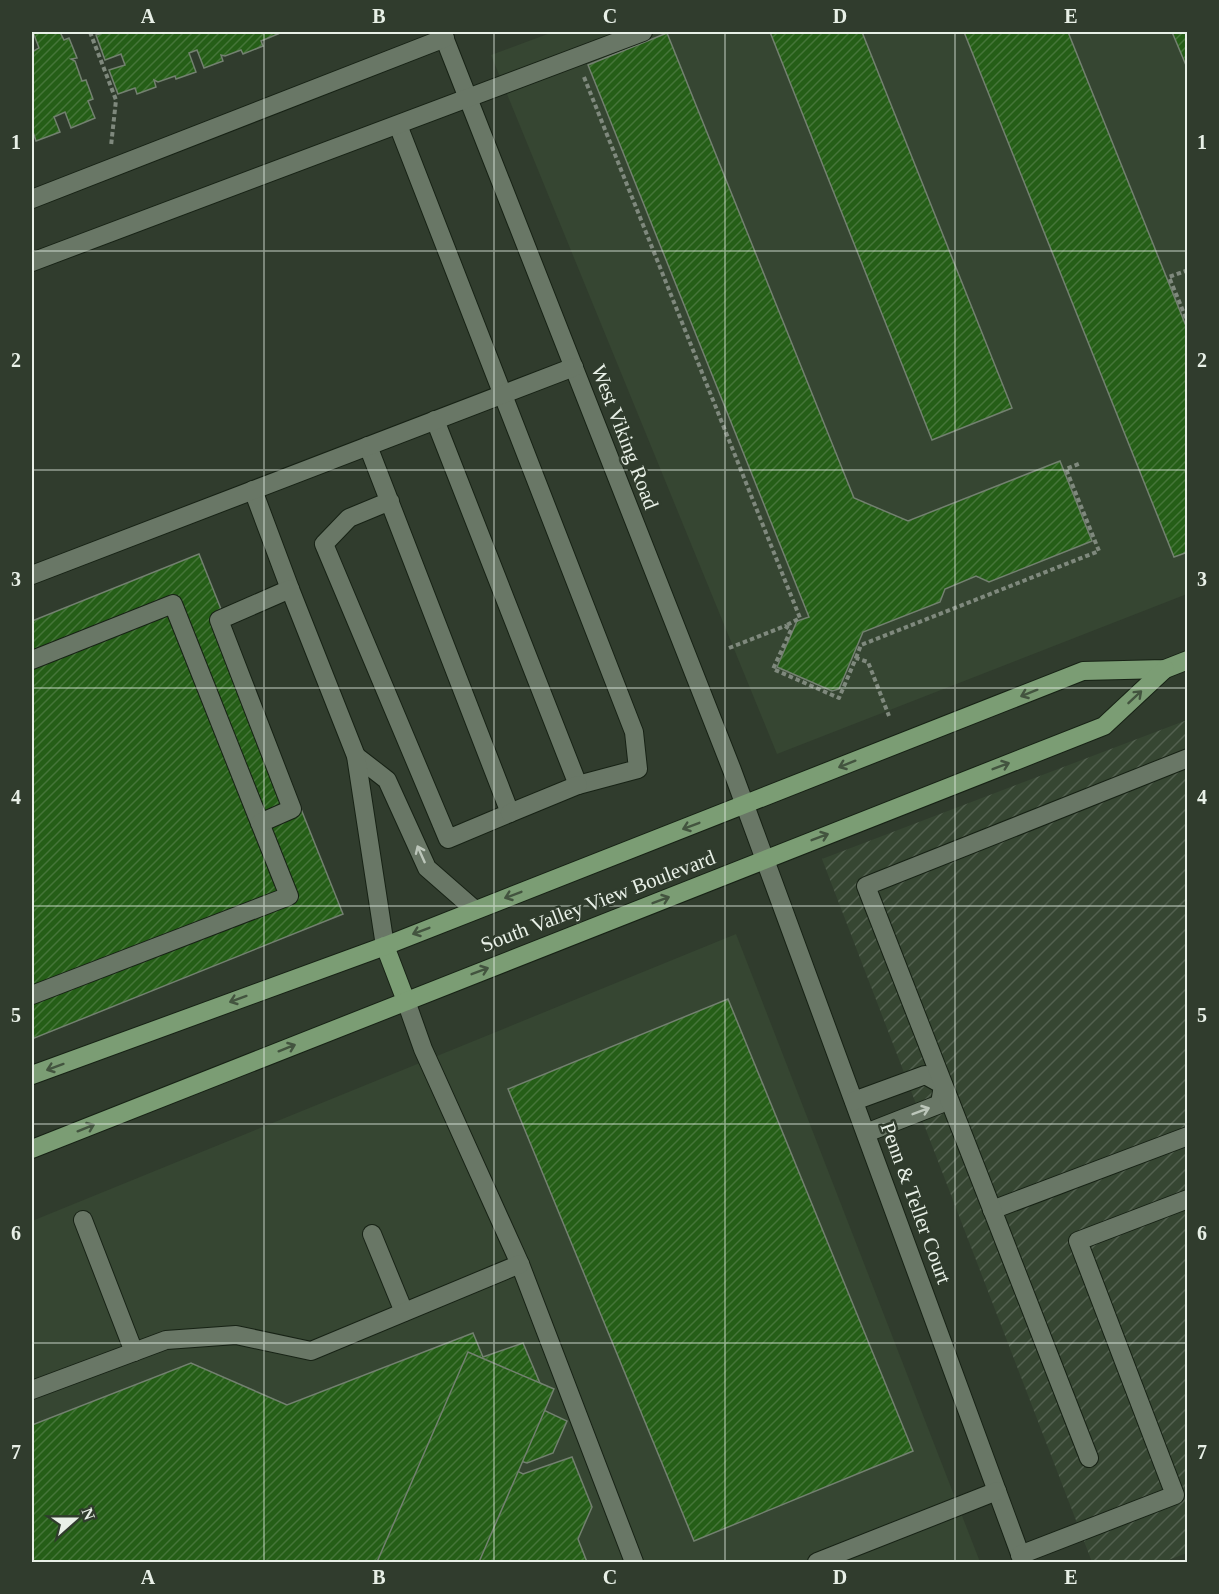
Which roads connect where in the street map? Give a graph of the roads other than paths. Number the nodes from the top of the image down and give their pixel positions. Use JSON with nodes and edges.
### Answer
{"nodes":[{"id":1,"x":643,"y":32,"type":"edge"},
{"id":2,"x":444,"y":35,"type":"edge"},
{"id":3,"x":469,"y":99,"type":"junction"},
{"id":4,"x":398,"y":125,"type":"junction"},
{"id":5,"x":32,"y":199,"type":"edge"},
{"id":6,"x":32,"y":262,"type":"edge"},
{"id":7,"x":574,"y":367,"type":"junction"},
{"id":8,"x":503,"y":394,"type":"junction"},
{"id":9,"x":435,"y":420,"type":"junction"},
{"id":10,"x":368,"y":446,"type":"junction"},
{"id":11,"x":253,"y":490,"type":"junction"},
{"id":12,"x":390,"y":501,"type":"junction"},
{"id":13,"x":32,"y":575,"type":"edge"},
{"id":14,"x":290,"y":589,"type":"junction"},
{"id":15,"x":32,"y":660,"type":"edge"},
{"id":16,"x":1188,"y":660,"type":"edge"},
{"id":17,"x":1165,"y":669,"type":"junction"},
{"id":18,"x":356,"y":756,"type":"junction"},
{"id":19,"x":1188,"y":758,"type":"edge"},
{"id":20,"x":578,"y":785,"type":"junction"},
{"id":21,"x":745,"y":805,"type":"junction"},
{"id":22,"x":510,"y":813,"type":"junction"},
{"id":23,"x":260,"y":823,"type":"junction"},
{"id":24,"x":765,"y":859,"type":"junction"},
{"id":25,"x":476,"y":910,"type":"junction"},
{"id":26,"x":384,"y":946,"type":"junction"},
{"id":27,"x":32,"y":996,"type":"edge"},
{"id":28,"x":405,"y":1000,"type":"junction"},
{"id":29,"x":32,"y":1075,"type":"edge"},
{"id":30,"x":943,"y":1085,"type":"junction"},
{"id":31,"x":854,"y":1101,"type":"junction"},
{"id":32,"x":866,"y":1132,"type":"junction"},
{"id":33,"x":1188,"y":1136,"type":"edge"},
{"id":34,"x":32,"y":1149,"type":"edge"},
{"id":35,"x":1188,"y":1199,"type":"edge"},
{"id":36,"x":992,"y":1210,"type":"junction"},
{"id":37,"x":83,"y":1220,"type":"dead end"},
{"id":38,"x":372,"y":1234,"type":"dead end"},
{"id":39,"x":520,"y":1264,"type":"junction"},
{"id":40,"x":404,"y":1312,"type":"junction"},
{"id":41,"x":134,"y":1352,"type":"junction"},
{"id":42,"x":32,"y":1390,"type":"edge"},
{"id":43,"x":1089,"y":1458,"type":"dead end"},
{"id":44,"x":997,"y":1491,"type":"junction"},
{"id":45,"x":1022,"y":1559,"type":"edge"},
{"id":46,"x":634,"y":1563,"type":"edge"},
{"id":47,"x":817,"y":1563,"type":"edge"}],
"edges":[{"from":1,"to":3,"type":"street"},
{"from":2,"to":3,"type":"street","name":"West Viking Road"},
{"from":2,"to":5,"type":"street"},
{"from":3,"to":4,"type":"street"},
{"from":3,"to":7,"type":"street","name":"West Viking Road"},
{"from":4,"to":6,"type":"street"},
{"from":4,"to":8,"type":"street"},
{"from":7,"to":8,"type":"street"},
{"from":7,"to":21,"type":"street","name":"West Viking Road"},
{"from":8,"to":9,"type":"street"},
{"from":8,"to":20,"type":"street"},
{"from":9,"to":10,"type":"street"},
{"from":9,"to":20,"type":"street"},
{"from":10,"to":11,"type":"street"},
{"from":10,"to":12,"type":"street"},
{"from":11,"to":13,"type":"street"},
{"from":11,"to":14,"type":"street"},
{"from":12,"to":22,"type":"street"},
{"from":12,"to":22,"type":"street"},
{"from":14,"to":18,"type":"street"},
{"from":14,"to":23,"type":"street"},
{"from":15,"to":23,"type":"street"},
{"from":16,"to":17,"type":"main road","name":"South Valley View Boulevard"},
{"from":17,"to":21,"type":"main road","name":"South Valley View Boulevard","one_way":true},
{"from":24,"to":17,"type":"main road","name":"South Valley View Boulevard","one_way":true},
{"from":25,"to":18,"type":"street","one_way":true},
{"from":18,"to":26,"type":"street"},
{"from":19,"to":30,"type":"street"},
{"from":20,"to":22,"type":"street"},
{"from":21,"to":24,"type":"street","name":"West Viking Road"},
{"from":21,"to":25,"type":"main road","name":"South Valley View Boulevard","one_way":true},
{"from":23,"to":27,"type":"street"},
{"from":28,"to":24,"type":"main road","name":"South Valley View Boulevard","one_way":true},
{"from":24,"to":31,"type":"street","name":"Penn & Teller Court"},
{"from":25,"to":26,"type":"main road","name":"South Valley View Boulevard","one_way":true},
{"from":26,"to":28,"type":"main road"},
{"from":26,"to":29,"type":"main road","name":"South Valley View Boulevard","one_way":true},
{"from":34,"to":28,"type":"main road","name":"South Valley View Boulevard","one_way":true},
{"from":28,"to":39,"type":"street"},
{"from":30,"to":31,"type":"street"},
{"from":32,"to":30,"type":"street","one_way":true},
{"from":30,"to":36,"type":"street"},
{"from":31,"to":32,"type":"street","name":"Penn & Teller Court"},
{"from":32,"to":44,"type":"street","name":"Penn & Teller Court"},
{"from":33,"to":36,"type":"street"},
{"from":35,"to":45,"type":"street"},
{"from":36,"to":43,"type":"street"},
{"from":37,"to":41,"type":"street"},
{"from":38,"to":40,"type":"street"},
{"from":39,"to":40,"type":"street"},
{"from":39,"to":46,"type":"street"},
{"from":40,"to":41,"type":"street"},
{"from":41,"to":42,"type":"street"},
{"from":44,"to":45,"type":"street","name":"Penn & Teller Court"},
{"from":44,"to":47,"type":"street"}]}
